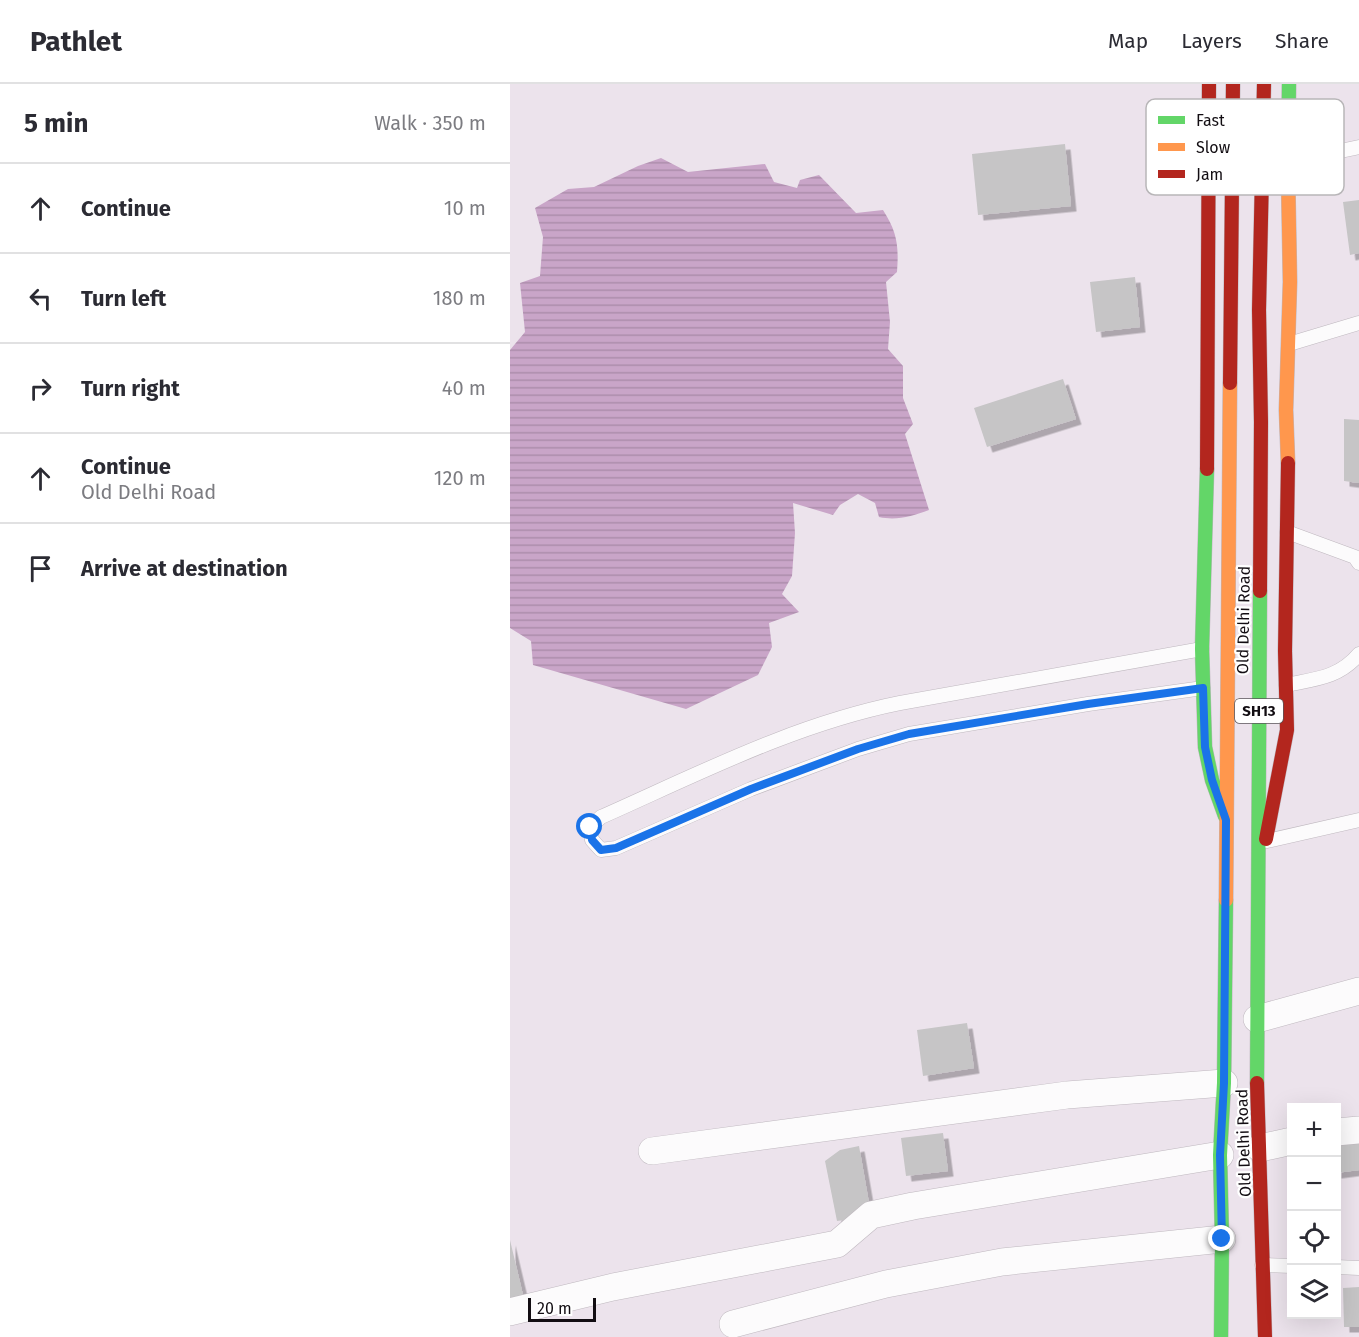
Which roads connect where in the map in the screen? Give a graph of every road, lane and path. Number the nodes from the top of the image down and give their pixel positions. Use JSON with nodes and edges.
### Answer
{"nodes":[{"id":1,"x":1209,"y":84,"type":"edge"},
{"id":2,"x":1233,"y":84,"type":"edge"},
{"id":3,"x":1264,"y":84,"type":"edge"},
{"id":4,"x":1289,"y":84,"type":"edge"},
{"id":5,"x":1209,"y":99,"type":"edge"},
{"id":6,"x":1233,"y":99,"type":"edge"},
{"id":7,"x":1264,"y":99,"type":"edge"},
{"id":8,"x":1289,"y":99,"type":"edge"},
{"id":9,"x":1359,"y":147,"type":"edge"},
{"id":10,"x":1344,"y":150,"type":"edge"},
{"id":11,"x":1208,"y":195,"type":"edge"},
{"id":12,"x":1232,"y":195,"type":"edge"},
{"id":13,"x":1262,"y":195,"type":"edge"},
{"id":14,"x":1289,"y":195,"type":"edge"},
{"id":15,"x":1359,"y":323,"type":"edge"},
{"id":16,"x":1288,"y":344,"type":"junction"},
{"id":17,"x":1287,"y":532,"type":"junction"},
{"id":18,"x":1359,"y":563,"type":"edge"},
{"id":19,"x":1202,"y":649,"type":"junction"},
{"id":20,"x":1359,"y":654,"type":"edge"},
{"id":21,"x":1286,"y":685,"type":"junction"},
{"id":22,"x":1203,"y":688,"type":"junction"},
{"id":23,"x":1226,"y":820,"type":"junction"},
{"id":24,"x":1359,"y":820,"type":"edge"},
{"id":25,"x":1265,"y":841,"type":"junction"},
{"id":26,"x":1257,"y":877,"type":"junction"},
{"id":27,"x":1359,"y":991,"type":"edge"},
{"id":28,"x":1257,"y":1019,"type":"junction"},
{"id":29,"x":1224,"y":1083,"type":"junction"},
{"id":30,"x":1359,"y":1130,"type":"edge"},
{"id":31,"x":1341,"y":1132,"type":"edge"},
{"id":32,"x":1287,"y":1142,"type":"edge"},
{"id":33,"x":1260,"y":1148,"type":"junction"},
{"id":34,"x":652,"y":1151,"type":"dead end"},
{"id":35,"x":1220,"y":1155,"type":"junction"},
{"id":36,"x":1222,"y":1239,"type":"junction"},
{"id":37,"x":1262,"y":1265,"type":"junction"},
{"id":38,"x":1287,"y":1266,"type":"edge"},
{"id":39,"x":1341,"y":1267,"type":"edge"},
{"id":40,"x":1359,"y":1268,"type":"edge"},
{"id":41,"x":510,"y":1312,"type":"edge"},
{"id":42,"x":733,"y":1324,"type":"dead end"},
{"id":43,"x":1221,"y":1337,"type":"edge"},
{"id":44,"x":1265,"y":1337,"type":"edge"}],
"edges":[{"from":1,"to":5,"type":"main road"},
{"from":2,"to":6,"type":"main road","name":"Old Delhi Road","number":"SH13"},
{"from":3,"to":7,"type":"main road","name":"Old Delhi Road","number":"SH13"},
{"from":4,"to":8,"type":"main road"},
{"from":9,"to":10,"type":"lane"},
{"from":11,"to":19,"type":"main road"},
{"from":12,"to":23,"type":"main road","name":"Old Delhi Road","number":"SH13"},
{"from":13,"to":26,"type":"main road","name":"Old Delhi Road","number":"SH13"},
{"from":14,"to":16,"type":"main road"},
{"from":15,"to":16,"type":"lane"},
{"from":16,"to":17,"type":"main road"},
{"from":17,"to":18,"type":"lane"},
{"from":17,"to":21,"type":"main road"},
{"from":19,"to":22,"type":"main road"},
{"from":19,"to":22,"type":"lane"},
{"from":20,"to":21,"type":"lane"},
{"from":21,"to":25,"type":"main road"},
{"from":22,"to":23,"type":"main road"},
{"from":23,"to":29,"type":"main road","name":"Old Delhi Road","number":"SH13"},
{"from":24,"to":25,"type":"lane"},
{"from":25,"to":26,"type":"main road"},
{"from":26,"to":28,"type":"main road","name":"Old Delhi Road","number":"SH13"},
{"from":27,"to":28,"type":"street"},
{"from":28,"to":33,"type":"main road","name":"Old Delhi Road","number":"SH13"},
{"from":29,"to":34,"type":"street"},
{"from":29,"to":35,"type":"main road","name":"Old Delhi Road","number":"SH13"},
{"from":30,"to":31,"type":"street"},
{"from":32,"to":33,"type":"street"},
{"from":33,"to":37,"type":"main road","name":"Old Delhi Road","number":"SH13"},
{"from":35,"to":36,"type":"main road","name":"Old Delhi Road","number":"SH13"},
{"from":35,"to":41,"type":"street"},
{"from":36,"to":42,"type":"street"},
{"from":36,"to":43,"type":"main road","name":"Old Delhi Road","number":"SH13"},
{"from":37,"to":38,"type":"lane"},
{"from":37,"to":44,"type":"main road","name":"Old Delhi Road","number":"SH13"},
{"from":39,"to":40,"type":"lane"}]}
